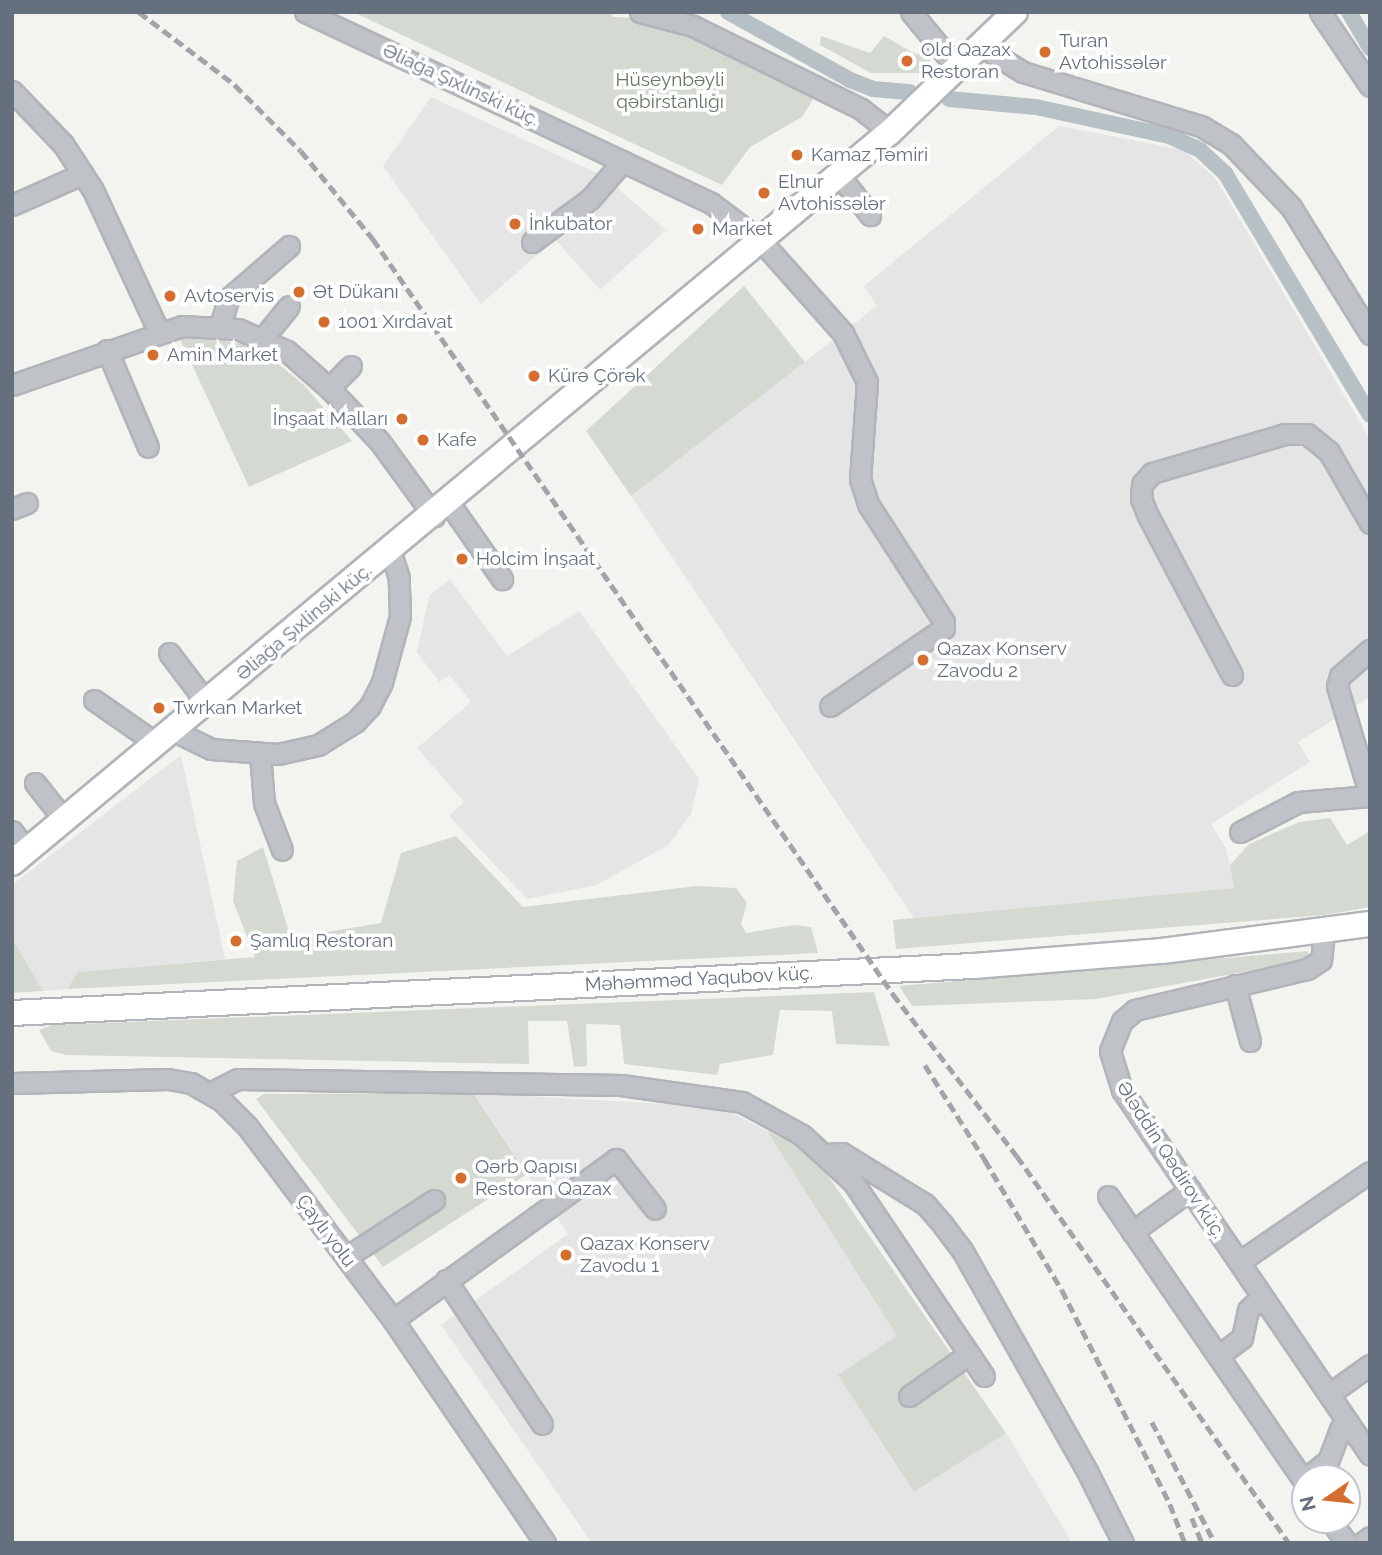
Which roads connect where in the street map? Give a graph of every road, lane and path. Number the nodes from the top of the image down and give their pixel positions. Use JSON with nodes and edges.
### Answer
{"nodes":[{"id":1,"x":305,"y":12,"type":"edge"},
{"id":2,"x":640,"y":12,"type":"edge"},
{"id":3,"x":911,"y":12,"type":"edge"},
{"id":4,"x":1015,"y":12,"type":"edge"},
{"id":5,"x":1320,"y":12,"type":"edge"},
{"id":6,"x":981,"y":46,"type":"junction"},
{"id":7,"x":958,"y":69,"type":"junction"},
{"id":8,"x":1370,"y":86,"type":"edge"},
{"id":9,"x":12,"y":91,"type":"edge"},
{"id":10,"x":890,"y":132,"type":"junction"},
{"id":11,"x":623,"y":161,"type":"junction"},
{"id":12,"x":82,"y":174,"type":"junction"},
{"id":13,"x":839,"y":175,"type":"junction"},
{"id":14,"x":12,"y":205,"type":"edge"},
{"id":15,"x":870,"y":215,"type":"dead end"},
{"id":16,"x":761,"y":241,"type":"junction"},
{"id":17,"x":532,"y":242,"type":"dead end"},
{"id":18,"x":289,"y":246,"type":"dead end"},
{"id":19,"x":289,"y":306,"type":"dead end"},
{"id":20,"x":220,"y":326,"type":"junction"},
{"id":21,"x":159,"y":332,"type":"junction"},
{"id":22,"x":1370,"y":334,"type":"edge"},
{"id":23,"x":263,"y":338,"type":"junction"},
{"id":24,"x":107,"y":350,"type":"junction"},
{"id":25,"x":351,"y":366,"type":"dead end"},
{"id":26,"x":12,"y":385,"type":"edge"},
{"id":27,"x":329,"y":388,"type":"junction"},
{"id":28,"x":148,"y":447,"type":"dead end"},
{"id":29,"x":441,"y":510,"type":"junction"},
{"id":30,"x":1370,"y":523,"type":"edge"},
{"id":31,"x":390,"y":550,"type":"junction"},
{"id":32,"x":502,"y":579,"type":"dead end"},
{"id":33,"x":1370,"y":650,"type":"edge"},
{"id":34,"x":169,"y":653,"type":"dead end"},
{"id":35,"x":1233,"y":675,"type":"dead end"},
{"id":36,"x":94,"y":700,"type":"dead end"},
{"id":37,"x":206,"y":703,"type":"junction"},
{"id":38,"x":830,"y":706,"type":"dead end"},
{"id":39,"x":166,"y":737,"type":"junction"},
{"id":40,"x":260,"y":754,"type":"junction"},
{"id":41,"x":35,"y":783,"type":"dead end"},
{"id":42,"x":1370,"y":796,"type":"edge"},
{"id":43,"x":64,"y":820,"type":"junction"},
{"id":44,"x":1240,"y":832,"type":"dead end"},
{"id":45,"x":17,"y":848,"type":"edge"},
{"id":46,"x":282,"y":850,"type":"dead end"},
{"id":47,"x":1370,"y":924,"type":"edge"},
{"id":48,"x":1324,"y":933,"type":"junction"},
{"id":49,"x":1235,"y":985,"type":"junction"},
{"id":50,"x":17,"y":1015,"type":"edge"},
{"id":51,"x":1250,"y":1041,"type":"dead end"},
{"id":52,"x":12,"y":1083,"type":"edge"},
{"id":53,"x":210,"y":1093,"type":"junction"},
{"id":54,"x":826,"y":1154,"type":"junction"},
{"id":55,"x":1370,"y":1172,"type":"edge"},
{"id":56,"x":1190,"y":1190,"type":"junction"},
{"id":57,"x":1108,"y":1196,"type":"dead end"},
{"id":58,"x":434,"y":1200,"type":"dead end"},
{"id":59,"x":655,"y":1209,"type":"dead end"},
{"id":60,"x":1132,"y":1233,"type":"junction"},
{"id":61,"x":346,"y":1257,"type":"junction"},
{"id":62,"x":1239,"y":1262,"type":"junction"},
{"id":63,"x":446,"y":1280,"type":"junction"},
{"id":64,"x":1262,"y":1297,"type":"junction"},
{"id":65,"x":393,"y":1321,"type":"junction"},
{"id":66,"x":969,"y":1354,"type":"junction"},
{"id":67,"x":1218,"y":1356,"type":"junction"},
{"id":68,"x":1370,"y":1365,"type":"edge"},
{"id":69,"x":984,"y":1376,"type":"dead end"},
{"id":70,"x":1329,"y":1394,"type":"junction"},
{"id":71,"x":909,"y":1396,"type":"dead end"},
{"id":72,"x":542,"y":1424,"type":"dead end"},
{"id":73,"x":1349,"y":1424,"type":"junction"},
{"id":74,"x":1370,"y":1455,"type":"edge"},
{"id":75,"x":1294,"y":1464,"type":"edge"},
{"id":76,"x":1324,"y":1464,"type":"edge"},
{"id":77,"x":1370,"y":1537,"type":"edge"},
{"id":78,"x":545,"y":1543,"type":"edge"},
{"id":79,"x":1123,"y":1543,"type":"edge"},
{"id":80,"x":1362,"y":1543,"type":"edge"}],
"edges":[{"from":1,"to":11,"type":"street","name":"Əliağa Şıxlinski küç."},
{"from":2,"to":10,"type":"street"},
{"from":3,"to":7,"type":"street"},
{"from":4,"to":6,"type":"main road","name":"Əliağa Şıxlinski küç."},
{"from":5,"to":8,"type":"street"},
{"from":6,"to":7,"type":"main road","name":"Əliağa Şıxlinski küç."},
{"from":6,"to":22,"type":"street"},
{"from":7,"to":10,"type":"main road","name":"Əliağa Şıxlinski küç."},
{"from":9,"to":12,"type":"street"},
{"from":10,"to":13,"type":"main road","name":"Əliağa Şıxlinski küç."},
{"from":11,"to":16,"type":"street","name":"Əliağa Şıxlinski küç."},
{"from":11,"to":17,"type":"street"},
{"from":12,"to":14,"type":"street"},
{"from":12,"to":21,"type":"street"},
{"from":13,"to":15,"type":"street"},
{"from":13,"to":16,"type":"main road","name":"Əliağa Şıxlinski küç."},
{"from":16,"to":29,"type":"main road","name":"Əliağa Şıxlinski küç."},
{"from":16,"to":38,"type":"street"},
{"from":18,"to":20,"type":"street"},
{"from":19,"to":23,"type":"street"},
{"from":20,"to":21,"type":"street"},
{"from":20,"to":23,"type":"street"},
{"from":21,"to":24,"type":"street"},
{"from":23,"to":27,"type":"street"},
{"from":24,"to":26,"type":"street"},
{"from":24,"to":28,"type":"street"},
{"from":25,"to":27,"type":"street"},
{"from":27,"to":29,"type":"street"},
{"from":29,"to":31,"type":"main road","name":"Əliağa Şıxlinski küç."},
{"from":29,"to":32,"type":"street"},
{"from":30,"to":35,"type":"street"},
{"from":31,"to":37,"type":"main road","name":"Əliağa Şıxlinski küç."},
{"from":31,"to":40,"type":"street"},
{"from":33,"to":42,"type":"street"},
{"from":34,"to":37,"type":"street"},
{"from":36,"to":39,"type":"street"},
{"from":37,"to":39,"type":"main road","name":"Əliağa Şıxlinski küç."},
{"from":39,"to":40,"type":"street"},
{"from":39,"to":43,"type":"main road","name":"Əliağa Şıxlinski küç."},
{"from":40,"to":46,"type":"street"},
{"from":41,"to":43,"type":"street"},
{"from":42,"to":44,"type":"street"},
{"from":43,"to":45,"type":"main road","name":"Əliağa Şıxlinski küç."},
{"from":47,"to":48,"type":"main road","name":"Məhəmməd Yaqubov küç."},
{"from":48,"to":49,"type":"street","name":"Ələddin Qədirov küç."},
{"from":48,"to":50,"type":"main road","name":"Məhəmməd Yaqubov küç."},
{"from":49,"to":51,"type":"street"},
{"from":49,"to":56,"type":"street","name":"Ələddin Qədirov küç."},
{"from":52,"to":53,"type":"street","name":"Çaylı yolu"},
{"from":53,"to":54,"type":"street"},
{"from":53,"to":61,"type":"street","name":"Çaylı yolu"},
{"from":54,"to":66,"type":"street"},
{"from":54,"to":79,"type":"street"},
{"from":55,"to":62,"type":"street"},
{"from":56,"to":60,"type":"street"},
{"from":56,"to":62,"type":"street","name":"Ələddin Qədirov küç."},
{"from":57,"to":60,"type":"street"},
{"from":58,"to":61,"type":"street"},
{"from":59,"to":63,"type":"street"},
{"from":60,"to":67,"type":"street"},
{"from":61,"to":65,"type":"street","name":"Çaylı yolu"},
{"from":62,"to":64,"type":"street","name":"Ələddin Qədirov küç."},
{"from":63,"to":65,"type":"street"},
{"from":63,"to":72,"type":"street"},
{"from":64,"to":67,"type":"street"},
{"from":64,"to":70,"type":"street","name":"Ələddin Qədirov küç."},
{"from":65,"to":78,"type":"street","name":"Çaylı yolu"},
{"from":66,"to":69,"type":"street"},
{"from":66,"to":71,"type":"street"},
{"from":67,"to":75,"type":"street"},
{"from":68,"to":70,"type":"street"},
{"from":70,"to":73,"type":"street","name":"Ələddin Qədirov küç."},
{"from":73,"to":74,"type":"street","name":"Ələddin Qədirov küç."},
{"from":73,"to":76,"type":"street"},
{"from":77,"to":80,"type":"street"}]}
